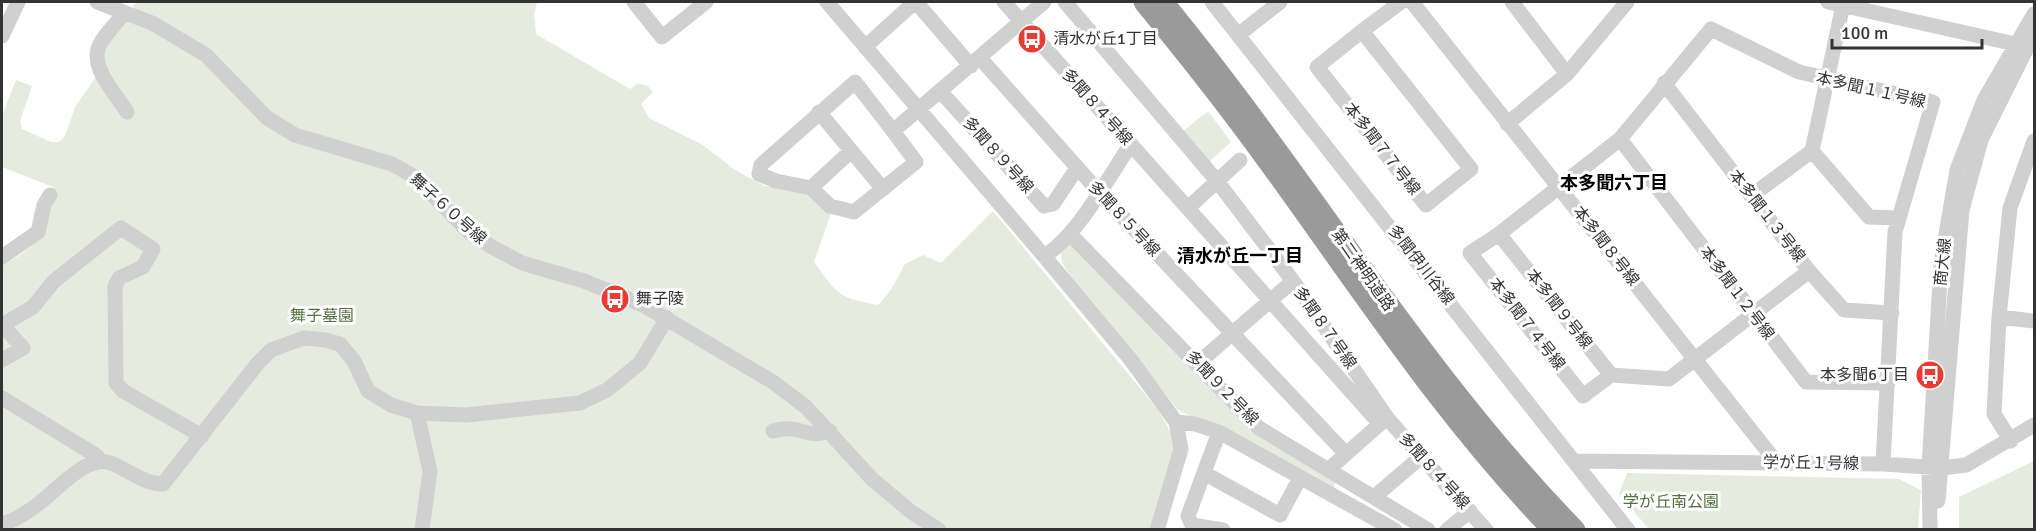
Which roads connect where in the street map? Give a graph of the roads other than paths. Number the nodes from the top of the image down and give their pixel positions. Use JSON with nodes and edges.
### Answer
{"nodes":[{"id":1,"x":18,"y":2,"type":"edge"},
{"id":2,"x":97,"y":2,"type":"edge"},
{"id":3,"x":634,"y":2,"type":"edge"},
{"id":4,"x":706,"y":2,"type":"edge"},
{"id":5,"x":827,"y":2,"type":"edge"},
{"id":6,"x":915,"y":2,"type":"edge"},
{"id":7,"x":1004,"y":2,"type":"edge"},
{"id":8,"x":1044,"y":2,"type":"edge"},
{"id":9,"x":1065,"y":2,"type":"edge"},
{"id":10,"x":1144,"y":2,"type":"edge"},
{"id":11,"x":1163,"y":2,"type":"edge"},
{"id":12,"x":1212,"y":2,"type":"edge"},
{"id":13,"x":1280,"y":2,"type":"edge"},
{"id":14,"x":1401,"y":2,"type":"edge"},
{"id":15,"x":1412,"y":2,"type":"edge"},
{"id":16,"x":1512,"y":2,"type":"edge"},
{"id":17,"x":1627,"y":2,"type":"edge"},
{"id":18,"x":1836,"y":3,"type":"edge"},
{"id":19,"x":124,"y":13,"type":"junction"},
{"id":20,"x":2034,"y":14,"type":"edge"},
{"id":21,"x":5,"y":19,"type":"edge"},
{"id":22,"x":1021,"y":21,"type":"junction"},
{"id":23,"x":1362,"y":31,"type":"junction"},
{"id":24,"x":1238,"y":35,"type":"junction"},
{"id":25,"x":2,"y":36,"type":"edge"},
{"id":26,"x":2028,"y":44,"type":"edge"},
{"id":27,"x":866,"y":47,"type":"junction"},
{"id":28,"x":976,"y":62,"type":"junction"},
{"id":29,"x":1567,"y":74,"type":"junction"},
{"id":30,"x":1828,"y":81,"type":"junction"},
{"id":31,"x":1664,"y":83,"type":"junction"},
{"id":32,"x":941,"y":92,"type":"junction"},
{"id":33,"x":919,"y":111,"type":"junction"},
{"id":34,"x":127,"y":112,"type":"dead end"},
{"id":35,"x":819,"y":112,"type":"junction"},
{"id":36,"x":1507,"y":124,"type":"junction"},
{"id":37,"x":893,"y":131,"type":"junction"},
{"id":38,"x":1620,"y":139,"type":"junction"},
{"id":39,"x":1131,"y":144,"type":"junction"},
{"id":40,"x":2033,"y":149,"type":"edge"},
{"id":41,"x":852,"y":151,"type":"junction"},
{"id":42,"x":1812,"y":151,"type":"junction"},
{"id":43,"x":1240,"y":160,"type":"dead end"},
{"id":44,"x":1077,"y":168,"type":"junction"},
{"id":45,"x":1217,"y":181,"type":"junction"},
{"id":46,"x":1559,"y":186,"type":"junction"},
{"id":47,"x":811,"y":188,"type":"junction"},
{"id":48,"x":883,"y":189,"type":"junction"},
{"id":49,"x":1098,"y":192,"type":"junction"},
{"id":50,"x":50,"y":195,"type":"dead end"},
{"id":51,"x":1751,"y":196,"type":"junction"},
{"id":52,"x":1188,"y":208,"type":"junction"},
{"id":53,"x":1898,"y":218,"type":"junction"},
{"id":54,"x":1070,"y":234,"type":"junction"},
{"id":55,"x":1499,"y":234,"type":"junction"},
{"id":56,"x":1044,"y":256,"type":"junction"},
{"id":57,"x":2,"y":257,"type":"edge"},
{"id":58,"x":1809,"y":271,"type":"junction"},
{"id":59,"x":1293,"y":281,"type":"junction"},
{"id":60,"x":1269,"y":299,"type":"junction"},
{"id":61,"x":1892,"y":313,"type":"junction"},
{"id":62,"x":1753,"y":314,"type":"junction"},
{"id":63,"x":1999,"y":317,"type":"junction"},
{"id":64,"x":667,"y":318,"type":"junction"},
{"id":65,"x":2034,"y":321,"type":"edge"},
{"id":66,"x":1232,"y":335,"type":"junction"},
{"id":67,"x":1693,"y":359,"type":"junction"},
{"id":68,"x":2,"y":360,"type":"edge"},
{"id":69,"x":1198,"y":363,"type":"junction"},
{"id":70,"x":1611,"y":375,"type":"junction"},
{"id":71,"x":1888,"y":383,"type":"junction"},
{"id":72,"x":2,"y":398,"type":"edge"},
{"id":73,"x":806,"y":407,"type":"junction"},
{"id":74,"x":417,"y":413,"type":"junction"},
{"id":75,"x":1384,"y":421,"type":"junction"},
{"id":76,"x":1176,"y":422,"type":"junction"},
{"id":77,"x":2034,"y":425,"type":"edge"},
{"id":78,"x":795,"y":427,"type":"junction"},
{"id":79,"x":773,"y":431,"type":"dead end"},
{"id":80,"x":830,"y":431,"type":"junction"},
{"id":81,"x":1219,"y":432,"type":"junction"},
{"id":82,"x":202,"y":436,"type":"junction"},
{"id":83,"x":2011,"y":441,"type":"junction"},
{"id":84,"x":1346,"y":454,"type":"junction"},
{"id":85,"x":1421,"y":457,"type":"junction"},
{"id":86,"x":100,"y":461,"type":"junction"},
{"id":87,"x":1576,"y":461,"type":"junction"},
{"id":88,"x":1777,"y":463,"type":"junction"},
{"id":89,"x":1884,"y":464,"type":"junction"},
{"id":90,"x":1935,"y":468,"type":"junction"},
{"id":91,"x":1329,"y":469,"type":"junction"},
{"id":92,"x":1204,"y":473,"type":"junction"},
{"id":93,"x":1300,"y":478,"type":"junction"},
{"id":94,"x":1374,"y":497,"type":"junction"},
{"id":95,"x":1470,"y":511,"type":"junction"},
{"id":96,"x":2,"y":524,"type":"edge"},
{"id":97,"x":422,"y":530,"type":"edge"},
{"id":98,"x":939,"y":530,"type":"edge"},
{"id":99,"x":1157,"y":530,"type":"edge"},
{"id":100,"x":1223,"y":530,"type":"edge"},
{"id":101,"x":1395,"y":530,"type":"edge"},
{"id":102,"x":1428,"y":530,"type":"edge"},
{"id":103,"x":1447,"y":530,"type":"edge"},
{"id":104,"x":1486,"y":530,"type":"edge"},
{"id":105,"x":1553,"y":530,"type":"edge"},
{"id":106,"x":1575,"y":530,"type":"edge"},
{"id":107,"x":1628,"y":530,"type":"edge"},
{"id":108,"x":1929,"y":530,"type":"edge"},
{"id":109,"x":1934,"y":530,"type":"edge"}],
"edges":[{"from":1,"to":21,"type":"street"},
{"from":2,"to":19,"type":"street","name":"舞子６０号線"},
{"from":3,"to":4,"type":"street"},
{"from":5,"to":27,"type":"street"},
{"from":6,"to":27,"type":"street"},
{"from":6,"to":28,"type":"street","name":"多聞８５号線"},
{"from":7,"to":22,"type":"street","name":"多聞８４号線"},
{"from":8,"to":22,"type":"street"},
{"from":9,"to":45,"type":"street","name":"多聞８７号線"},
{"from":10,"to":105,"type":"highway","name":"第二神明道路"},
{"from":11,"to":106,"type":"highway","name":"第二神明道路"},
{"from":12,"to":24,"type":"street","name":"多聞伊川谷線"},
{"from":13,"to":24,"type":"street"},
{"from":14,"to":23,"type":"street","name":"本多聞７７号線"},
{"from":15,"to":36,"type":"street","name":"本多聞８号線"},
{"from":16,"to":29,"type":"street"},
{"from":17,"to":29,"type":"street"},
{"from":18,"to":26,"type":"street"},
{"from":18,"to":30,"type":"street"},
{"from":19,"to":34,"type":"street"},
{"from":19,"to":64,"type":"street","name":"舞子６０号線"},
{"from":20,"to":26,"type":"street","name":"商大線"},
{"from":21,"to":25,"type":"street"},
{"from":22,"to":28,"type":"street"},
{"from":22,"to":39,"type":"street","name":"多聞８４号線"},
{"from":23,"to":23,"type":"street","name":"本多聞７７号線"},
{"from":24,"to":87,"type":"street","name":"多聞伊川谷線"},
{"from":26,"to":90,"type":"street","name":"商大線"},
{"from":27,"to":33,"type":"street"},
{"from":28,"to":32,"type":"street"},
{"from":28,"to":44,"type":"street","name":"多聞８５号線"},
{"from":29,"to":36,"type":"street"},
{"from":30,"to":31,"type":"street","name":"本多聞１１号線"},
{"from":30,"to":42,"type":"street"},
{"from":30,"to":53,"type":"street","name":"本多聞１１号線"},
{"from":31,"to":38,"type":"street","name":"本多聞１１号線"},
{"from":31,"to":51,"type":"street","name":"本多聞１３号線"},
{"from":32,"to":33,"type":"street"},
{"from":32,"to":44,"type":"street","name":"多聞８９号線"},
{"from":33,"to":37,"type":"street"},
{"from":33,"to":56,"type":"street"},
{"from":35,"to":37,"type":"street"},
{"from":35,"to":41,"type":"street"},
{"from":35,"to":47,"type":"street"},
{"from":36,"to":46,"type":"street","name":"本多聞８号線"},
{"from":37,"to":48,"type":"street"},
{"from":38,"to":46,"type":"street","name":"本多聞１１号線"},
{"from":38,"to":62,"type":"street","name":"本多聞１２号線"},
{"from":39,"to":49,"type":"street"},
{"from":39,"to":52,"type":"street","name":"多聞８４号線"},
{"from":40,"to":63,"type":"street"},
{"from":41,"to":47,"type":"street"},
{"from":41,"to":48,"type":"street"},
{"from":42,"to":51,"type":"street"},
{"from":42,"to":53,"type":"street"},
{"from":43,"to":45,"type":"street"},
{"from":44,"to":49,"type":"street","name":"多聞８５号線"},
{"from":45,"to":52,"type":"street"},
{"from":45,"to":59,"type":"street","name":"多聞８７号線"},
{"from":46,"to":55,"type":"street"},
{"from":46,"to":67,"type":"street","name":"本多聞８号線"},
{"from":47,"to":48,"type":"street"},
{"from":49,"to":54,"type":"street"},
{"from":49,"to":66,"type":"street","name":"多聞８５号線"},
{"from":50,"to":57,"type":"street"},
{"from":51,"to":58,"type":"street","name":"本多聞１３号線"},
{"from":52,"to":60,"type":"street","name":"多聞８４号線"},
{"from":53,"to":61,"type":"street","name":"本多聞１１号線"},
{"from":54,"to":56,"type":"street"},
{"from":54,"to":69,"type":"street","name":"多聞９２号線"},
{"from":55,"to":70,"type":"street","name":"本多聞９号線"},
{"from":55,"to":70,"type":"street","name":"本多聞７４号線"},
{"from":56,"to":76,"type":"street"},
{"from":58,"to":61,"type":"street","name":"本多聞１３号線"},
{"from":58,"to":62,"type":"street"},
{"from":59,"to":60,"type":"street"},
{"from":59,"to":75,"type":"street","name":"多聞８７号線"},
{"from":60,"to":66,"type":"street"},
{"from":60,"to":75,"type":"street","name":"多聞８４号線"},
{"from":61,"to":71,"type":"street","name":"本多聞１１号線"},
{"from":62,"to":67,"type":"street"},
{"from":62,"to":71,"type":"street","name":"本多聞１２号線"},
{"from":63,"to":65,"type":"street"},
{"from":63,"to":83,"type":"street"},
{"from":64,"to":73,"type":"street","name":"舞子６０号線"},
{"from":64,"to":74,"type":"street"},
{"from":66,"to":69,"type":"street"},
{"from":66,"to":84,"type":"street","name":"多聞８５号線"},
{"from":67,"to":70,"type":"street"},
{"from":67,"to":88,"type":"street","name":"本多聞８号線"},
{"from":68,"to":82,"type":"street"},
{"from":69,"to":91,"type":"street","name":"多聞９２号線"},
{"from":71,"to":89,"type":"street","name":"本多聞１１号線"},
{"from":72,"to":86,"type":"street"},
{"from":73,"to":78,"type":"street"},
{"from":73,"to":80,"type":"street","name":"舞子６０号線"},
{"from":74,"to":82,"type":"street"},
{"from":74,"to":97,"type":"street"},
{"from":75,"to":84,"type":"street"},
{"from":75,"to":85,"type":"street","name":"多聞８４号線"},
{"from":76,"to":81,"type":"street"},
{"from":76,"to":99,"type":"street"},
{"from":77,"to":83,"type":"street","name":"学が丘１号線"},
{"from":78,"to":79,"type":"street"},
{"from":78,"to":80,"type":"street"},
{"from":80,"to":98,"type":"street","name":"舞子６０号線"},
{"from":81,"to":92,"type":"street"},
{"from":81,"to":93,"type":"street"},
{"from":82,"to":86,"type":"street"},
{"from":83,"to":90,"type":"street","name":"学が丘１号線"},
{"from":84,"to":91,"type":"street"},
{"from":85,"to":94,"type":"street"},
{"from":85,"to":95,"type":"street","name":"多聞８４号線"},
{"from":86,"to":96,"type":"street"},
{"from":87,"to":88,"type":"street","name":"学が丘１号線"},
{"from":87,"to":107,"type":"street","name":"多聞伊川谷線"},
{"from":88,"to":89,"type":"street","name":"学が丘１号線"},
{"from":89,"to":90,"type":"street","name":"学が丘１号線"},
{"from":90,"to":108,"type":"street","name":"商大線"},
{"from":90,"to":109,"type":"street","name":"商大線"},
{"from":91,"to":94,"type":"street","name":"多聞９２号線"},
{"from":92,"to":93,"type":"street"},
{"from":92,"to":100,"type":"street"},
{"from":93,"to":101,"type":"street"},
{"from":94,"to":102,"type":"street","name":"多聞９２号線"},
{"from":95,"to":103,"type":"street"},
{"from":95,"to":104,"type":"street","name":"多聞８４号線"}]}
